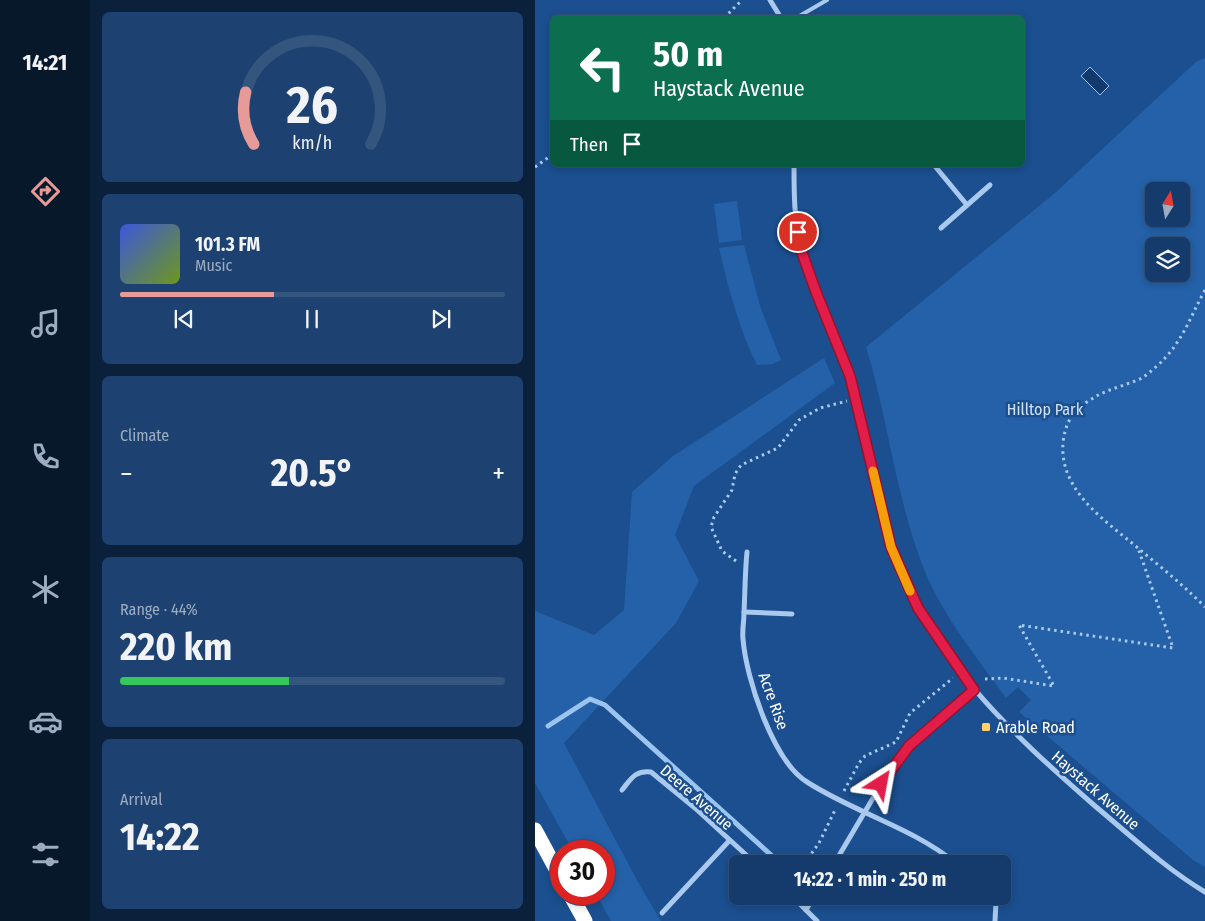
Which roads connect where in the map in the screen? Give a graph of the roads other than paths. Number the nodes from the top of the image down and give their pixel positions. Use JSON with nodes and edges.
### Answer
{"nodes":[{"id":1,"x":770,"y":0,"type":"edge"},
{"id":2,"x":827,"y":0,"type":"edge"},
{"id":3,"x":779,"y":15,"type":"edge"},
{"id":4,"x":801,"y":15,"type":"edge"},
{"id":5,"x":794,"y":167,"type":"edge"},
{"id":6,"x":936,"y":167,"type":"edge"},
{"id":7,"x":990,"y":185,"type":"dead end"},
{"id":8,"x":967,"y":205,"type":"junction"},
{"id":9,"x":941,"y":228,"type":"dead end"},
{"id":10,"x":747,"y":552,"type":"dead end"},
{"id":11,"x":745,"y":612,"type":"junction"},
{"id":12,"x":792,"y":614,"type":"dead end"},
{"id":13,"x":974,"y":690,"type":"junction"},
{"id":14,"x":622,"y":790,"type":"dead end"},
{"id":15,"x":865,"y":811,"type":"junction"},
{"id":16,"x":535,"y":830,"type":"edge"},
{"id":17,"x":729,"y":841,"type":"junction"},
{"id":18,"x":745,"y":855,"type":"edge"},
{"id":19,"x":839,"y":855,"type":"edge"},
{"id":20,"x":945,"y":855,"type":"edge"},
{"id":21,"x":550,"y":858,"type":"edge"},
{"id":22,"x":1205,"y":892,"type":"edge"},
{"id":23,"x":576,"y":905,"type":"edge"},
{"id":24,"x":801,"y":905,"type":"edge"},
{"id":25,"x":809,"y":905,"type":"edge"},
{"id":26,"x":996,"y":905,"type":"edge"},
{"id":27,"x":806,"y":910,"type":"junction"},
{"id":28,"x":662,"y":913,"type":"dead end"},
{"id":29,"x":585,"y":921,"type":"edge"},
{"id":30,"x":817,"y":921,"type":"edge"},
{"id":31,"x":995,"y":921,"type":"edge"}],
"edges":[{"from":1,"to":3,"type":"street"},
{"from":2,"to":4,"type":"lane"},
{"from":5,"to":13,"type":"street","name":"Haystack Avenue"},
{"from":6,"to":8,"type":"street"},
{"from":7,"to":8,"type":"street"},
{"from":8,"to":9,"type":"street"},
{"from":10,"to":11,"type":"street","name":"Acre Rise"},
{"from":11,"to":12,"type":"street"},
{"from":11,"to":15,"type":"street","name":"Acre Rise"},
{"from":13,"to":15,"type":"street"},
{"from":13,"to":22,"type":"street","name":"Haystack Avenue"},
{"from":14,"to":17,"type":"street","name":"Deere Avenue"},
{"from":15,"to":19,"type":"street"},
{"from":15,"to":20,"type":"street","name":"Acre Rise"},
{"from":16,"to":21,"type":"highway"},
{"from":17,"to":18,"type":"street","name":"Deere Avenue"},
{"from":17,"to":28,"type":"street"},
{"from":23,"to":29,"type":"highway"},
{"from":24,"to":27,"type":"street"},
{"from":25,"to":27,"type":"street"},
{"from":26,"to":31,"type":"street"},
{"from":27,"to":30,"type":"street"}]}
